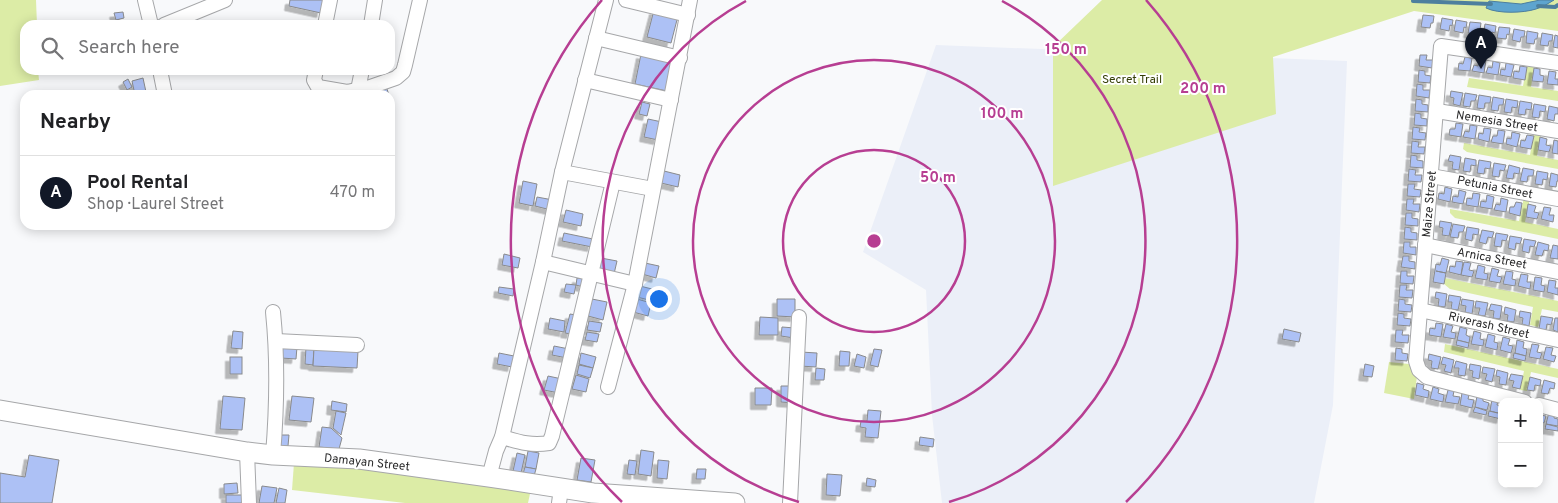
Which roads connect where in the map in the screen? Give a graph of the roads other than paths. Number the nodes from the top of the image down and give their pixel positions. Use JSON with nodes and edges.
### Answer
{"nodes":[{"id":1,"x":145,"y":0,"type":"edge"},
{"id":2,"x":225,"y":0,"type":"edge"},
{"id":3,"x":330,"y":0,"type":"edge"},
{"id":4,"x":375,"y":0,"type":"edge"},
{"id":5,"x":420,"y":0,"type":"edge"},
{"id":6,"x":606,"y":0,"type":"edge"},
{"id":7,"x":626,"y":0,"type":"edge"},
{"id":8,"x":690,"y":0,"type":"edge"},
{"id":9,"x":688,"y":15,"type":"junction"},
{"id":10,"x":150,"y":20,"type":"edge"},
{"id":11,"x":176,"y":20,"type":"edge"},
{"id":12,"x":326,"y":20,"type":"edge"},
{"id":13,"x":371,"y":20,"type":"edge"},
{"id":14,"x":596,"y":38,"type":"junction"},
{"id":15,"x":680,"y":58,"type":"junction"},
{"id":16,"x":1558,"y":63,"type":"edge"},
{"id":17,"x":161,"y":75,"type":"edge"},
{"id":18,"x":315,"y":75,"type":"edge"},
{"id":19,"x":361,"y":75,"type":"edge"},
{"id":20,"x":584,"y":80,"type":"junction"},
{"id":21,"x":164,"y":90,"type":"edge"},
{"id":22,"x":335,"y":90,"type":"edge"},
{"id":23,"x":358,"y":90,"type":"joint"},
{"id":24,"x":672,"y":100,"type":"junction"},
{"id":25,"x":1437,"y":111,"type":"junction"},
{"id":26,"x":1558,"y":131,"type":"edge"},
{"id":27,"x":562,"y":172,"type":"junction"},
{"id":28,"x":1431,"y":176,"type":"junction"},
{"id":29,"x":613,"y":182,"type":"junction"},
{"id":30,"x":653,"y":189,"type":"junction"},
{"id":31,"x":1558,"y":199,"type":"edge"},
{"id":32,"x":1425,"y":244,"type":"junction"},
{"id":33,"x":543,"y":262,"type":"junction"},
{"id":34,"x":1558,"y":272,"type":"edge"},
{"id":35,"x":592,"y":274,"type":"junction"},
{"id":36,"x":635,"y":284,"type":"junction"},
{"id":37,"x":1420,"y":310,"type":"junction"},
{"id":38,"x":273,"y":312,"type":"dead end"},
{"id":39,"x":799,"y":317,"type":"dead end"},
{"id":40,"x":276,"y":340,"type":"junction"},
{"id":41,"x":1558,"y":340,"type":"edge"},
{"id":42,"x":357,"y":345,"type":"dead end"},
{"id":43,"x":608,"y":387,"type":"dead end"},
{"id":44,"x":1509,"y":398,"type":"edge"},
{"id":45,"x":1543,"y":407,"type":"edge"},
{"id":46,"x":0,"y":410,"type":"edge"},
{"id":47,"x":1558,"y":410,"type":"edge"},
{"id":48,"x":502,"y":437,"type":"junction"},
{"id":49,"x":247,"y":452,"type":"junction"},
{"id":50,"x":273,"y":455,"type":"junction"},
{"id":51,"x":489,"y":477,"type":"junction"},
{"id":52,"x":560,"y":496,"type":"edge"},
{"id":53,"x":249,"y":503,"type":"edge"},
{"id":54,"x":735,"y":503,"type":"edge"},
{"id":55,"x":790,"y":503,"type":"edge"}],
"edges":[{"from":1,"to":10,"type":"street"},
{"from":2,"to":11,"type":"street"},
{"from":3,"to":12,"type":"street"},
{"from":4,"to":13,"type":"street"},
{"from":5,"to":23,"type":"street"},
{"from":6,"to":14,"type":"street"},
{"from":7,"to":9,"type":"street"},
{"from":8,"to":9,"type":"street"},
{"from":9,"to":15,"type":"street"},
{"from":14,"to":15,"type":"street"},
{"from":14,"to":20,"type":"street"},
{"from":15,"to":24,"type":"street"},
{"from":16,"to":25,"type":"street","name":"Maize Street"},
{"from":17,"to":21,"type":"street"},
{"from":18,"to":22,"type":"street"},
{"from":19,"to":23,"type":"street"},
{"from":20,"to":24,"type":"street"},
{"from":20,"to":27,"type":"street"},
{"from":24,"to":30,"type":"street"},
{"from":25,"to":26,"type":"street","name":"Nemesia Street"},
{"from":25,"to":28,"type":"street","name":"Maize Street"},
{"from":27,"to":29,"type":"street"},
{"from":27,"to":33,"type":"street"},
{"from":28,"to":31,"type":"street","name":"Petunia Street"},
{"from":28,"to":32,"type":"street","name":"Maize Street"},
{"from":29,"to":30,"type":"street"},
{"from":29,"to":35,"type":"street"},
{"from":30,"to":36,"type":"street"},
{"from":32,"to":34,"type":"street","name":"Arnica Street"},
{"from":32,"to":37,"type":"street","name":"Maize Street"},
{"from":33,"to":35,"type":"street"},
{"from":33,"to":48,"type":"street"},
{"from":35,"to":36,"type":"street"},
{"from":35,"to":48,"type":"street"},
{"from":36,"to":43,"type":"street"},
{"from":37,"to":41,"type":"street","name":"Riverash Street"},
{"from":37,"to":44,"type":"street","name":"Maize Street"},
{"from":38,"to":40,"type":"street"},
{"from":39,"to":55,"type":"street"},
{"from":40,"to":42,"type":"street"},
{"from":40,"to":50,"type":"street"},
{"from":45,"to":47,"type":"street"},
{"from":46,"to":49,"type":"street","name":"Damayan Street"},
{"from":48,"to":51,"type":"street"},
{"from":49,"to":50,"type":"street","name":"Damayan Street"},
{"from":49,"to":53,"type":"street"},
{"from":50,"to":51,"type":"street","name":"Damayan Street"},
{"from":51,"to":52,"type":"street","name":"Damayan Street"},
{"from":52,"to":54,"type":"street","name":"Damayan Street"}]}
